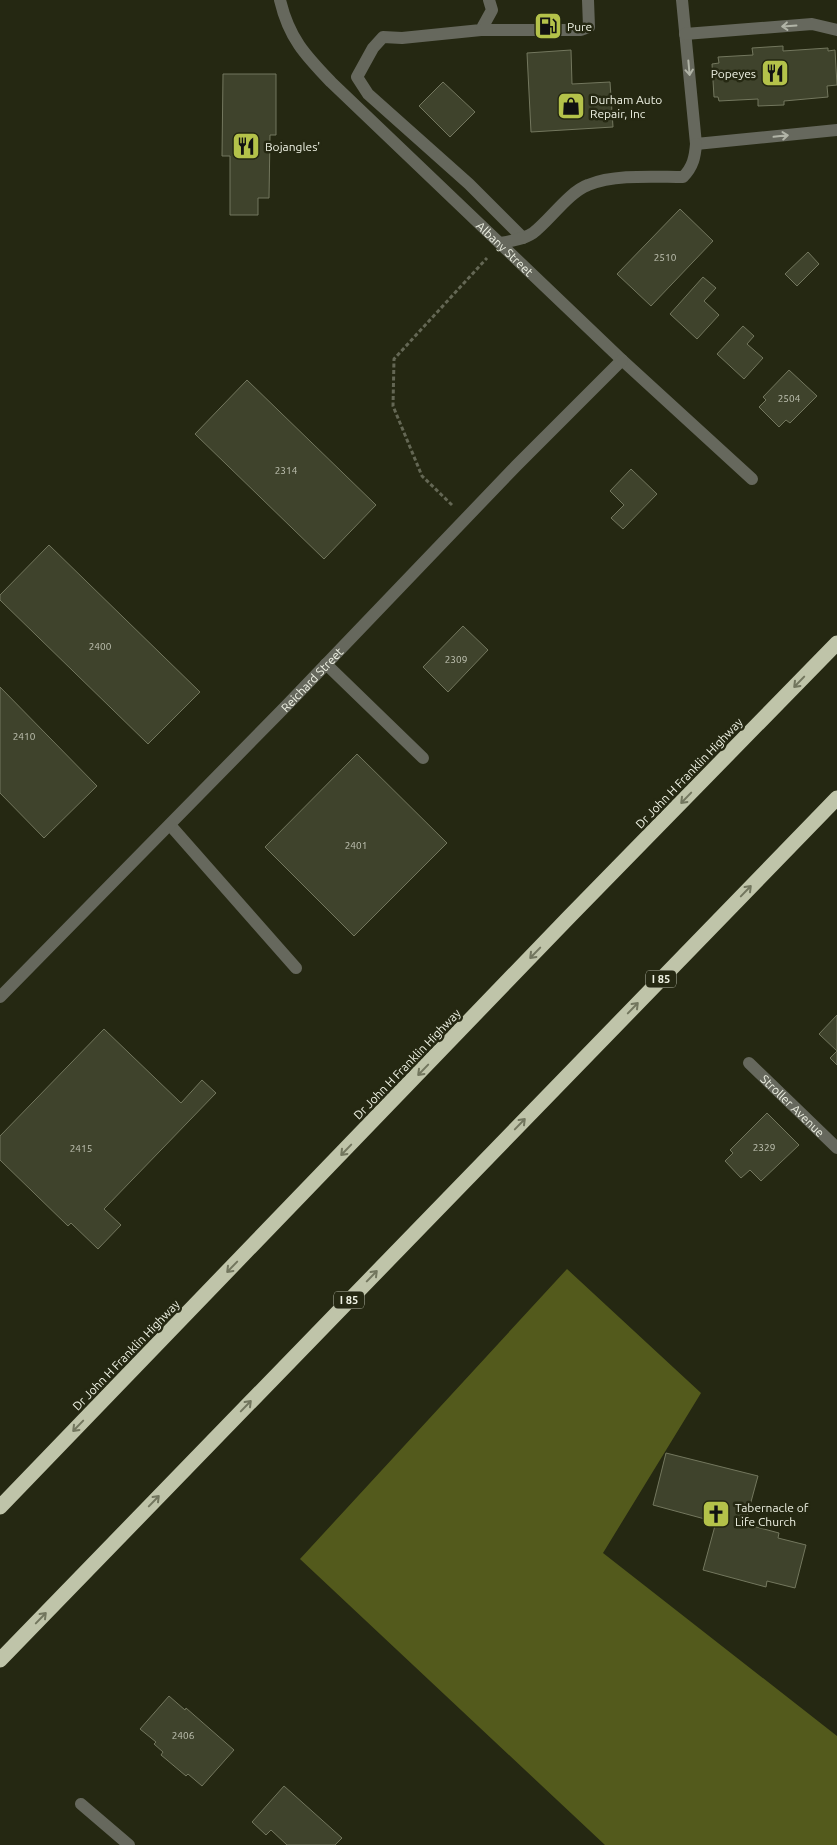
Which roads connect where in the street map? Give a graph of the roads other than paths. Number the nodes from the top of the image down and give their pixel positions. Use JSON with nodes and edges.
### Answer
{"nodes":[{"id":1,"x":280,"y":0,"type":"edge"},
{"id":2,"x":489,"y":0,"type":"edge"},
{"id":3,"x":588,"y":0,"type":"edge"},
{"id":4,"x":683,"y":1,"type":"edge"},
{"id":5,"x":480,"y":30,"type":"junction"},
{"id":6,"x":837,"y":30,"type":"edge"},
{"id":7,"x":686,"y":34,"type":"junction"},
{"id":8,"x":357,"y":76,"type":"junction"},
{"id":9,"x":343,"y":93,"type":"junction"},
{"id":10,"x":837,"y":130,"type":"edge"},
{"id":11,"x":696,"y":144,"type":"junction"},
{"id":12,"x":523,"y":238,"type":"junction"},
{"id":13,"x":501,"y":243,"type":"junction"},
{"id":14,"x":622,"y":360,"type":"junction"},
{"id":15,"x":752,"y":479,"type":"dead end"},
{"id":16,"x":836,"y":644,"type":"edge"},
{"id":17,"x":326,"y":664,"type":"junction"},
{"id":18,"x":423,"y":758,"type":"dead end"},
{"id":19,"x":837,"y":798,"type":"edge"},
{"id":20,"x":170,"y":824,"type":"junction"},
{"id":21,"x":296,"y":968,"type":"dead end"},
{"id":22,"x":0,"y":997,"type":"edge"},
{"id":23,"x":749,"y":1063,"type":"dead end"},
{"id":24,"x":837,"y":1148,"type":"edge"},
{"id":25,"x":0,"y":1507,"type":"edge"},
{"id":26,"x":4,"y":1657,"type":"edge"},
{"id":27,"x":0,"y":1669,"type":"edge"},
{"id":28,"x":82,"y":1804,"type":"dead end"},
{"id":29,"x":129,"y":1845,"type":"edge"}],
"edges":[{"from":1,"to":9,"type":"street","name":"Albany Street"},
{"from":2,"to":5,"type":"street"},
{"from":3,"to":5,"type":"street"},
{"from":4,"to":7,"type":"street"},
{"from":5,"to":8,"type":"street"},
{"from":6,"to":7,"type":"street","one_way":true},
{"from":7,"to":11,"type":"street","one_way":true},
{"from":8,"to":9,"type":"street"},
{"from":8,"to":12,"type":"street"},
{"from":9,"to":13,"type":"street","name":"Albany Street"},
{"from":11,"to":10,"type":"street","one_way":true},
{"from":11,"to":12,"type":"street"},
{"from":12,"to":13,"type":"street"},
{"from":13,"to":14,"type":"street","name":"Albany Street"},
{"from":14,"to":15,"type":"street","name":"Albany Street"},
{"from":14,"to":17,"type":"street","name":"Reichard Street"},
{"from":16,"to":25,"type":"highway","name":"Dr John H Franklin Highway","one_way":true},
{"from":17,"to":18,"type":"street"},
{"from":17,"to":20,"type":"street","name":"Reichard Street"},
{"from":26,"to":19,"type":"highway","number":"I 85","one_way":true},
{"from":20,"to":21,"type":"street"},
{"from":20,"to":22,"type":"street","name":"Reichard Street"},
{"from":23,"to":24,"type":"street","name":"Stroller Avenue"},
{"from":26,"to":27,"type":"highway"},
{"from":28,"to":29,"type":"street"}]}
